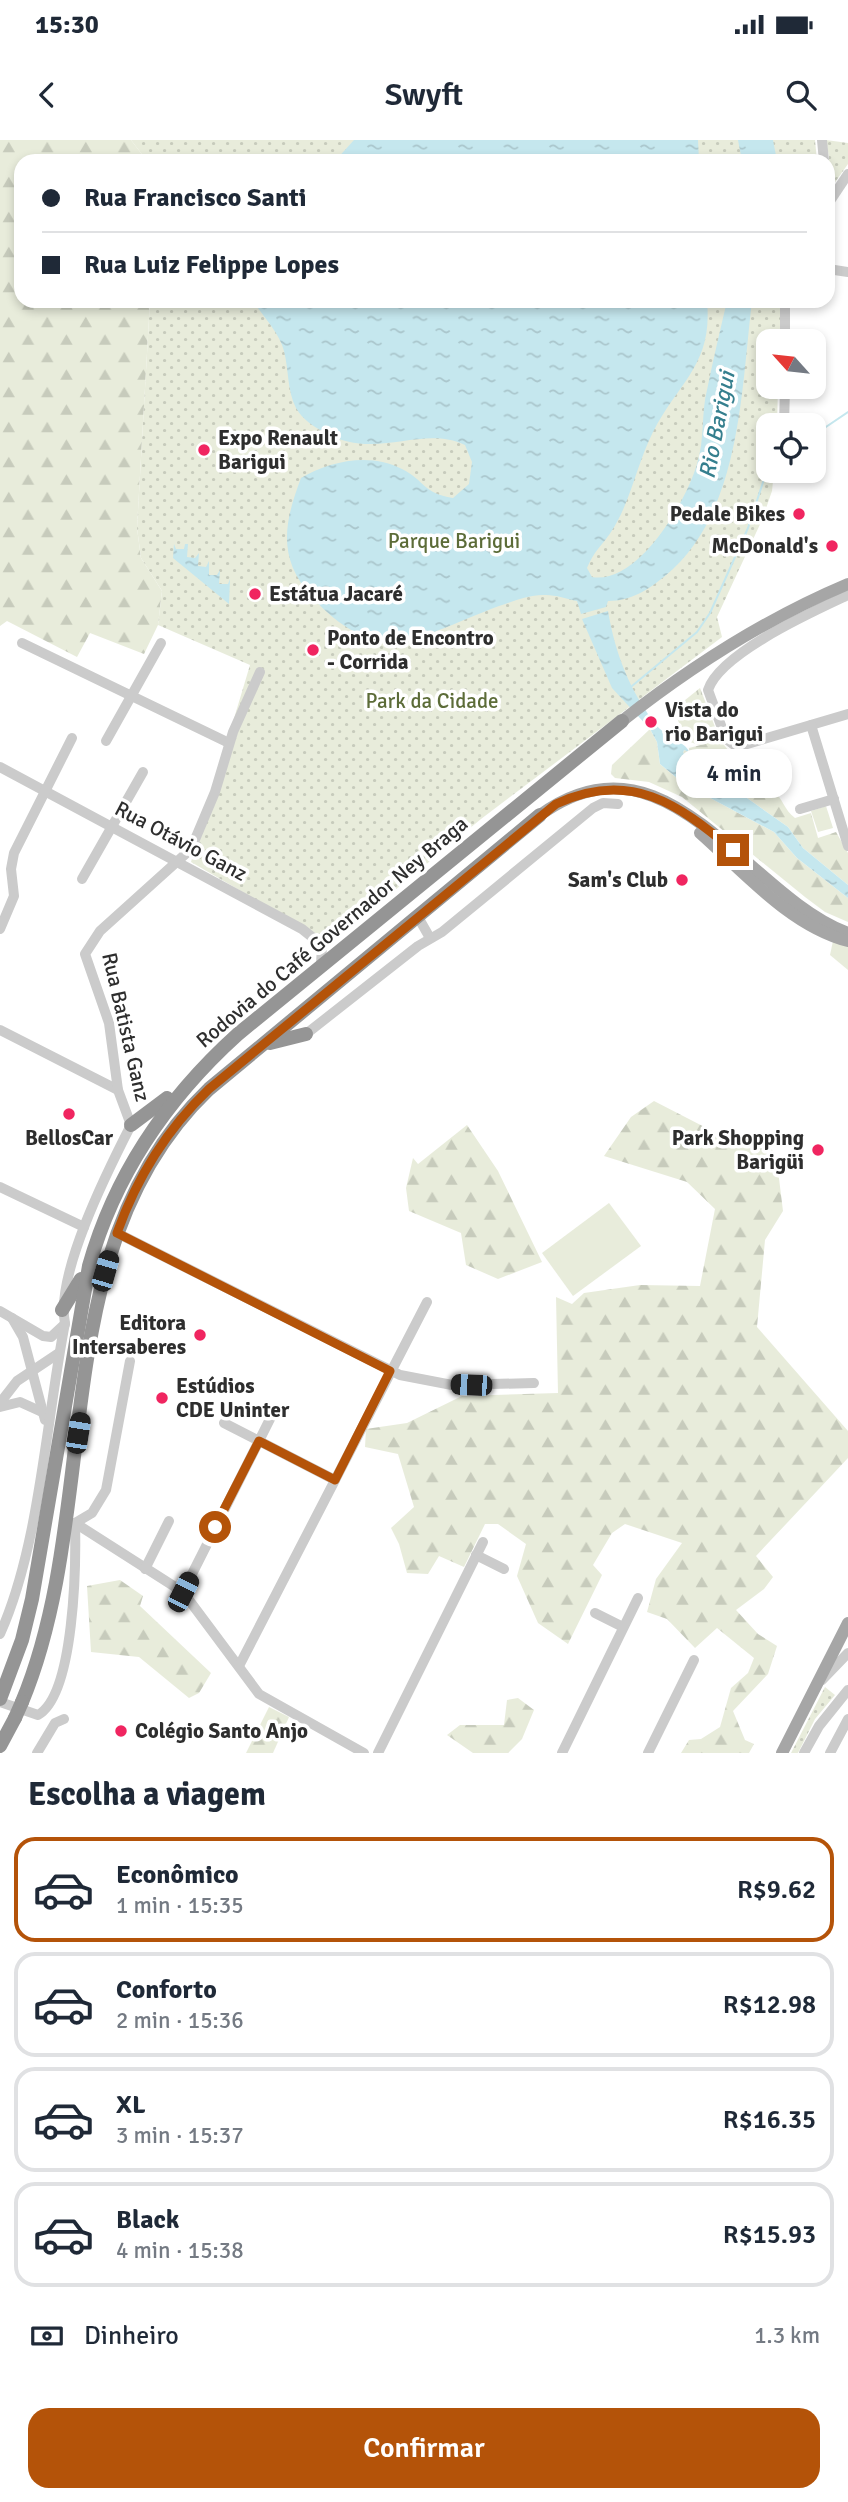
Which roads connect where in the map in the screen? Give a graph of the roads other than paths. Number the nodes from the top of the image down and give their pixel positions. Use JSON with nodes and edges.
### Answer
{"nodes":[{"id":1,"x":848,"y":174,"type":"edge"},
{"id":2,"x":835,"y":194,"type":"edge"},
{"id":3,"x":785,"y":308,"type":"edge"},
{"id":4,"x":785,"y":329,"type":"edge"},
{"id":5,"x":848,"y":584,"type":"edge"},
{"id":6,"x":848,"y":595,"type":"edge"},
{"id":7,"x":22,"y":643,"type":"dead end"},
{"id":8,"x":161,"y":643,"type":"dead end"},
{"id":9,"x":260,"y":672,"type":"dead end"},
{"id":10,"x":131,"y":697,"type":"junction"},
{"id":11,"x":848,"y":715,"type":"edge"},
{"id":12,"x":622,"y":721,"type":"joint"},
{"id":13,"x":811,"y":725,"type":"junction"},
{"id":14,"x":72,"y":738,"type":"dead end"},
{"id":15,"x":106,"y":741,"type":"dead end"},
{"id":16,"x":229,"y":743,"type":"junction"},
{"id":17,"x":736,"y":746,"type":"junction"},
{"id":18,"x":0,"y":767,"type":"edge"},
{"id":19,"x":143,"y":772,"type":"dead end"},
{"id":20,"x":749,"y":776,"type":"dead end"},
{"id":21,"x":46,"y":791,"type":"junction"},
{"id":22,"x":660,"y":798,"type":"junction"},
{"id":23,"x":848,"y":800,"type":"edge"},
{"id":24,"x":834,"y":802,"type":"junction"},
{"id":25,"x":618,"y":804,"type":"dead end"},
{"id":26,"x":800,"y":809,"type":"dead end"},
{"id":27,"x":540,"y":815,"type":"joint"},
{"id":28,"x":113,"y":826,"type":"junction"},
{"id":29,"x":848,"y":846,"type":"edge"},
{"id":30,"x":180,"y":861,"type":"junction"},
{"id":31,"x":82,"y":880,"type":"dead end"},
{"id":32,"x":418,"y":917,"type":"junction"},
{"id":33,"x":0,"y":929,"type":"edge"},
{"id":34,"x":848,"y":933,"type":"edge"},
{"id":35,"x":430,"y":938,"type":"junction"},
{"id":36,"x":848,"y":941,"type":"edge"},
{"id":37,"x":321,"y":965,"type":"junction"},
{"id":38,"x":0,"y":1030,"type":"edge"},
{"id":39,"x":238,"y":1034,"type":"junction"},
{"id":40,"x":306,"y":1034,"type":"joint"},
{"id":41,"x":259,"y":1048,"type":"junction"},
{"id":42,"x":118,"y":1090,"type":"junction"},
{"id":43,"x":131,"y":1125,"type":"junction"},
{"id":44,"x":0,"y":1187,"type":"edge"},
{"id":45,"x":84,"y":1227,"type":"junction"},
{"id":46,"x":117,"y":1233,"type":"junction"},
{"id":47,"x":89,"y":1266,"type":"junction"},
{"id":48,"x":427,"y":1302,"type":"dead end"},
{"id":49,"x":0,"y":1311,"type":"edge"},
{"id":50,"x":64,"y":1317,"type":"junction"},
{"id":51,"x":12,"y":1318,"type":"junction"},
{"id":52,"x":59,"y":1353,"type":"junction"},
{"id":53,"x":130,"y":1361,"type":"dead end"},
{"id":54,"x":33,"y":1371,"type":"junction"},
{"id":55,"x":390,"y":1371,"type":"junction"},
{"id":56,"x":534,"y":1383,"type":"dead end"},
{"id":57,"x":0,"y":1405,"type":"edge"},
{"id":58,"x":275,"y":1409,"type":"dead end"},
{"id":59,"x":42,"y":1412,"type":"junction"},
{"id":60,"x":224,"y":1423,"type":"dead end"},
{"id":61,"x":46,"y":1424,"type":"junction"},
{"id":62,"x":259,"y":1441,"type":"junction"},
{"id":63,"x":74,"y":1457,"type":"junction"},
{"id":64,"x":335,"y":1480,"type":"junction"},
{"id":65,"x":169,"y":1521,"type":"dead end"},
{"id":66,"x":75,"y":1523,"type":"junction"},
{"id":67,"x":483,"y":1542,"type":"dead end"},
{"id":68,"x":476,"y":1555,"type":"junction"},
{"id":69,"x":145,"y":1569,"type":"junction"},
{"id":70,"x":504,"y":1569,"type":"dead end"},
{"id":71,"x":183,"y":1592,"type":"junction"},
{"id":72,"x":638,"y":1598,"type":"dead end"},
{"id":73,"x":595,"y":1614,"type":"dead end"},
{"id":74,"x":848,"y":1623,"type":"edge"},
{"id":75,"x":623,"y":1628,"type":"junction"},
{"id":76,"x":0,"y":1634,"type":"edge"},
{"id":77,"x":848,"y":1653,"type":"edge"},
{"id":78,"x":694,"y":1660,"type":"dead end"},
{"id":79,"x":239,"y":1666,"type":"junction"},
{"id":80,"x":816,"y":1686,"type":"junction"},
{"id":81,"x":848,"y":1690,"type":"edge"},
{"id":82,"x":1,"y":1698,"type":"edge"},
{"id":83,"x":64,"y":1719,"type":"dead end"},
{"id":84,"x":848,"y":1719,"type":"edge"},
{"id":85,"x":0,"y":1746,"type":"edge"},
{"id":86,"x":37,"y":1753,"type":"edge"},
{"id":87,"x":364,"y":1753,"type":"edge"},
{"id":88,"x":378,"y":1753,"type":"edge"},
{"id":89,"x":562,"y":1753,"type":"edge"},
{"id":90,"x":648,"y":1753,"type":"edge"},
{"id":91,"x":782,"y":1753,"type":"edge"},
{"id":92,"x":804,"y":1753,"type":"edge"},
{"id":93,"x":830,"y":1753,"type":"edge"}],
"edges":[{"from":1,"to":2,"type":"street"},
{"from":3,"to":4,"type":"street"},
{"from":5,"to":12,"type":"main road"},
{"from":6,"to":17,"type":"street"},
{"from":7,"to":10,"type":"street"},
{"from":8,"to":10,"type":"street"},
{"from":9,"to":16,"type":"street","name":"Rua Batista Ganz"},
{"from":10,"to":15,"type":"street"},
{"from":10,"to":16,"type":"street"},
{"from":11,"to":13,"type":"street"},
{"from":12,"to":37,"type":"highway","name":"Rodovia do Café Governador Ney Braga"},
{"from":13,"to":17,"type":"street"},
{"from":13,"to":24,"type":"street"},
{"from":14,"to":21,"type":"street"},
{"from":16,"to":30,"type":"street","name":"Rua Batista Ganz"},
{"from":17,"to":20,"type":"street"},
{"from":18,"to":21,"type":"street","name":"Rua Otávio Ganz"},
{"from":19,"to":28,"type":"street"},
{"from":21,"to":28,"type":"street","name":"Rua Otávio Ganz"},
{"from":21,"to":33,"type":"street"},
{"from":22,"to":27,"type":"main road"},
{"from":22,"to":34,"type":"main road"},
{"from":22,"to":36,"type":"main road"},
{"from":23,"to":24,"type":"street"},
{"from":24,"to":26,"type":"street"},
{"from":24,"to":29,"type":"street"},
{"from":25,"to":35,"type":"street"},
{"from":27,"to":32,"type":"highway","name":"Rodovia do Café Governador Ney Braga"},
{"from":28,"to":30,"type":"street","name":"Rua Otávio Ganz"},
{"from":28,"to":31,"type":"street"},
{"from":30,"to":37,"type":"street","name":"Rua Otávio Ganz"},
{"from":30,"to":42,"type":"street","name":"Rua Batista Ganz"},
{"from":32,"to":35,"type":"street"},
{"from":32,"to":41,"type":"highway","name":"Rodovia do Café Governador Ney Braga"},
{"from":35,"to":40,"type":"street"},
{"from":37,"to":39,"type":"highway","name":"Rodovia do Café Governador Ney Braga"},
{"from":38,"to":42,"type":"street"},
{"from":39,"to":43,"type":"highway"},
{"from":39,"to":47,"type":"highway","name":"Rodovia do Café Governador Ney Braga"},
{"from":40,"to":41,"type":"highway"},
{"from":41,"to":46,"type":"highway","name":"Rodovia do Café Governador Ney Braga"},
{"from":42,"to":43,"type":"street","name":"Rua Batista Ganz"},
{"from":43,"to":45,"type":"street","name":"Rua Batista Ganz"},
{"from":44,"to":45,"type":"street"},
{"from":45,"to":50,"type":"street","name":"Rua Batista Ganz"},
{"from":46,"to":55,"type":"street"},
{"from":46,"to":63,"type":"highway","name":"Rodovia do Café Governador Ney Braga"},
{"from":47,"to":50,"type":"highway"},
{"from":47,"to":82,"type":"highway","name":"Rodovia do Café Governador Ney Braga"},
{"from":48,"to":55,"type":"street"},
{"from":49,"to":51,"type":"street"},
{"from":50,"to":51,"type":"street"},
{"from":50,"to":52,"type":"street","name":"Rua Batista Ganz"},
{"from":51,"to":54,"type":"street"},
{"from":52,"to":54,"type":"street"},
{"from":52,"to":61,"type":"street","name":"Rua Batista Ganz"},
{"from":53,"to":66,"type":"street"},
{"from":54,"to":57,"type":"street"},
{"from":54,"to":59,"type":"street"},
{"from":55,"to":56,"type":"street"},
{"from":55,"to":64,"type":"street"},
{"from":57,"to":59,"type":"street"},
{"from":58,"to":62,"type":"street"},
{"from":59,"to":61,"type":"street"},
{"from":60,"to":62,"type":"street"},
{"from":61,"to":76,"type":"street","name":"Rua Batista Ganz"},
{"from":62,"to":64,"type":"street"},
{"from":62,"to":71,"type":"street"},
{"from":63,"to":66,"type":"highway"},
{"from":63,"to":85,"type":"highway","name":"Rodovia do Café Governador Ney Braga","bridge":true},
{"from":64,"to":79,"type":"street"},
{"from":65,"to":69,"type":"street"},
{"from":66,"to":69,"type":"street"},
{"from":66,"to":82,"type":"street"},
{"from":67,"to":68,"type":"street"},
{"from":68,"to":70,"type":"street"},
{"from":68,"to":88,"type":"street"},
{"from":69,"to":71,"type":"street"},
{"from":71,"to":79,"type":"street"},
{"from":72,"to":75,"type":"street"},
{"from":73,"to":75,"type":"street"},
{"from":74,"to":80,"type":"main road"},
{"from":75,"to":89,"type":"street"},
{"from":77,"to":80,"type":"street"},
{"from":78,"to":90,"type":"street"},
{"from":79,"to":87,"type":"street"},
{"from":80,"to":91,"type":"main road"},
{"from":81,"to":92,"type":"street"},
{"from":83,"to":86,"type":"street"},
{"from":84,"to":93,"type":"street"}]}
